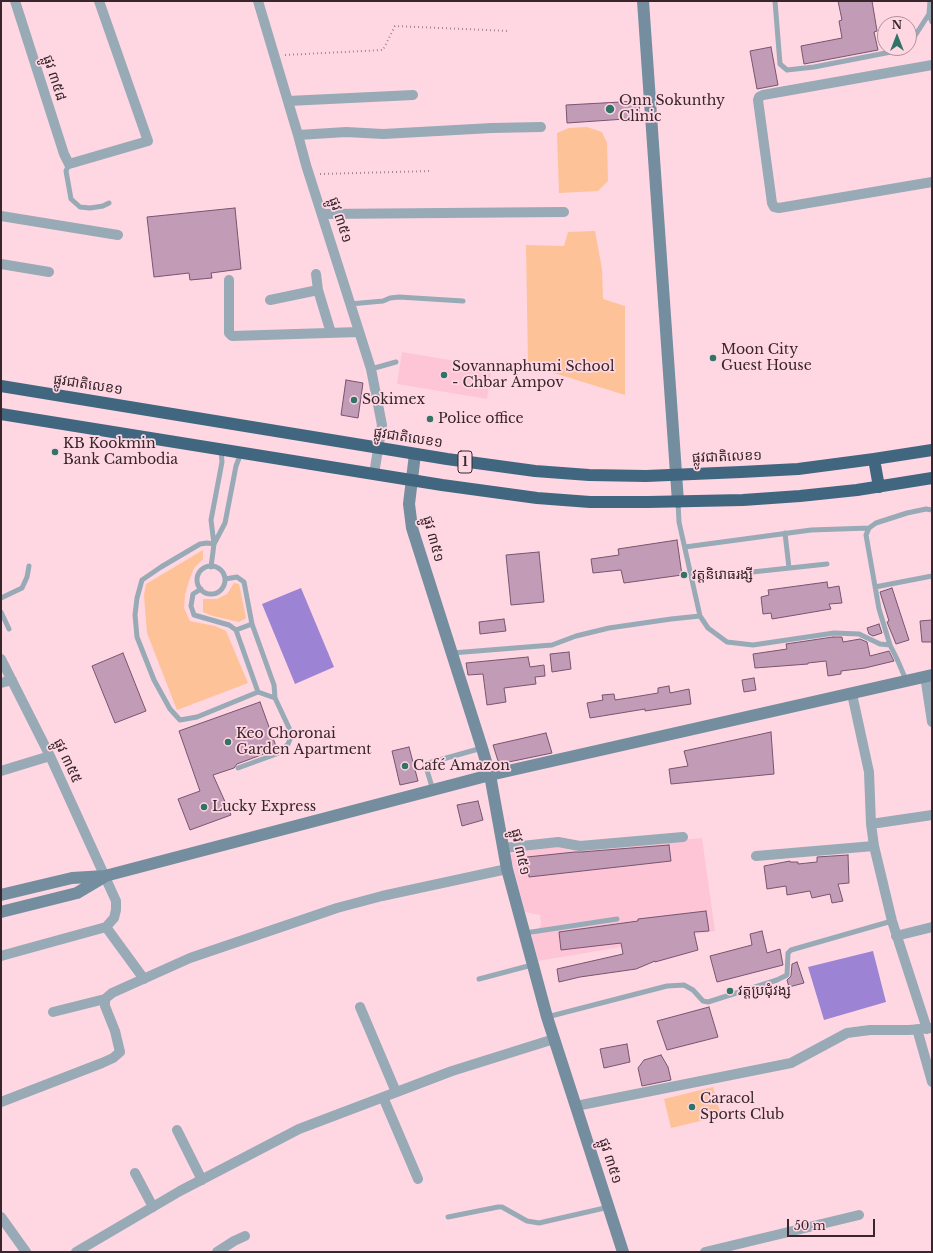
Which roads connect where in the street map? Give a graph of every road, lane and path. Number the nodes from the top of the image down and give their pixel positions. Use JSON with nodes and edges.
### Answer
{"nodes":[{"id":1,"x":15,"y":1,"type":"edge"},
{"id":2,"x":99,"y":1,"type":"edge"},
{"id":3,"x":258,"y":1,"type":"edge"},
{"id":4,"x":642,"y":1,"type":"edge"},
{"id":5,"x":775,"y":1,"type":"edge"},
{"id":6,"x":930,"y":1,"type":"edge"},
{"id":7,"x":929,"y":14,"type":"junction"},
{"id":8,"x":932,"y":22,"type":"edge"},
{"id":9,"x":509,"y":31,"type":"dead end"},
{"id":10,"x":917,"y":32,"type":"edge"},
{"id":11,"x":877,"y":55,"type":"edge"},
{"id":12,"x":274,"y":56,"type":"junction"},
{"id":13,"x":932,"y":65,"type":"edge"},
{"id":14,"x":413,"y":95,"type":"dead end"},
{"id":15,"x":288,"y":101,"type":"junction"},
{"id":16,"x":540,"y":127,"type":"dead end"},
{"id":17,"x":298,"y":135,"type":"junction"},
{"id":18,"x":69,"y":164,"type":"junction"},
{"id":19,"x":432,"y":171,"type":"dead end"},
{"id":20,"x":309,"y":174,"type":"junction"},
{"id":21,"x":932,"y":182,"type":"edge"},
{"id":22,"x":108,"y":203,"type":"dead end"},
{"id":23,"x":564,"y":212,"type":"dead end"},
{"id":24,"x":322,"y":214,"type":"junction"},
{"id":25,"x":1,"y":216,"type":"edge"},
{"id":26,"x":118,"y":236,"type":"dead end"},
{"id":27,"x":1,"y":264,"type":"edge"},
{"id":28,"x":49,"y":272,"type":"dead end"},
{"id":29,"x":316,"y":274,"type":"dead end"},
{"id":30,"x":229,"y":280,"type":"dead end"},
{"id":31,"x":318,"y":290,"type":"junction"},
{"id":32,"x":270,"y":300,"type":"dead end"},
{"id":33,"x":463,"y":301,"type":"dead end"},
{"id":34,"x":350,"y":304,"type":"junction"},
{"id":35,"x":359,"y":332,"type":"junction"},
{"id":36,"x":331,"y":333,"type":"junction"},
{"id":37,"x":396,"y":362,"type":"dead end"},
{"id":38,"x":371,"y":369,"type":"junction"},
{"id":39,"x":1,"y":386,"type":"edge"},
{"id":40,"x":1,"y":414,"type":"edge"},
{"id":41,"x":379,"y":448,"type":"junction"},
{"id":42,"x":220,"y":449,"type":"junction"},
{"id":43,"x":932,"y":450,"type":"edge"},
{"id":44,"x":241,"y":453,"type":"junction"},
{"id":45,"x":415,"y":454,"type":"junction"},
{"id":46,"x":874,"y":459,"type":"junction"},
{"id":47,"x":374,"y":474,"type":"junction"},
{"id":48,"x":676,"y":474,"type":"junction"},
{"id":49,"x":932,"y":478,"type":"edge"},
{"id":50,"x":411,"y":480,"type":"junction"},
{"id":51,"x":879,"y":487,"type":"junction"},
{"id":52,"x":678,"y":502,"type":"junction"},
{"id":53,"x":932,"y":510,"type":"edge"},
{"id":54,"x":869,"y":528,"type":"junction"},
{"id":55,"x":785,"y":533,"type":"junction"},
{"id":56,"x":214,"y":544,"type":"junction"},
{"id":57,"x":685,"y":547,"type":"junction"},
{"id":58,"x":827,"y":564,"type":"dead end"},
{"id":59,"x":29,"y":566,"type":"dead end"},
{"id":60,"x":211,"y":566,"type":"junction"},
{"id":61,"x":789,"y":568,"type":"junction"},
{"id":62,"x":743,"y":573,"type":"dead end"},
{"id":63,"x":932,"y":576,"type":"edge"},
{"id":64,"x":225,"y":579,"type":"junction"},
{"id":65,"x":876,"y":587,"type":"junction"},
{"id":66,"x":201,"y":589,"type":"junction"},
{"id":67,"x":1,"y":598,"type":"edge"},
{"id":68,"x":1,"y":612,"type":"edge"},
{"id":69,"x":700,"y":616,"type":"junction"},
{"id":70,"x":252,"y":624,"type":"junction"},
{"id":71,"x":9,"y":629,"type":"dead end"},
{"id":72,"x":236,"y":630,"type":"junction"},
{"id":73,"x":890,"y":645,"type":"junction"},
{"id":74,"x":452,"y":653,"type":"junction"},
{"id":75,"x":1,"y":659,"type":"edge"},
{"id":76,"x":929,"y":676,"type":"edge"},
{"id":77,"x":12,"y":680,"type":"junction"},
{"id":78,"x":906,"y":681,"type":"junction"},
{"id":79,"x":1,"y":683,"type":"edge"},
{"id":80,"x":258,"y":692,"type":"junction"},
{"id":81,"x":852,"y":694,"type":"junction"},
{"id":82,"x":275,"y":698,"type":"junction"},
{"id":83,"x":932,"y":722,"type":"edge"},
{"id":84,"x":482,"y":748,"type":"junction"},
{"id":85,"x":50,"y":756,"type":"junction"},
{"id":86,"x":238,"y":768,"type":"dead end"},
{"id":87,"x":1,"y":772,"type":"edge"},
{"id":88,"x":490,"y":775,"type":"junction"},
{"id":89,"x":433,"y":790,"type":"junction"},
{"id":90,"x":932,"y":815,"type":"edge"},
{"id":91,"x":871,"y":824,"type":"junction"},
{"id":92,"x":683,"y":837,"type":"dead end"},
{"id":93,"x":874,"y":846,"type":"junction"},
{"id":94,"x":504,"y":848,"type":"junction"},
{"id":95,"x":756,"y":856,"type":"dead end"},
{"id":96,"x":507,"y":869,"type":"junction"},
{"id":97,"x":105,"y":876,"type":"junction"},
{"id":98,"x":1,"y":895,"type":"edge"},
{"id":99,"x":1,"y":912,"type":"edge"},
{"id":100,"x":617,"y":918,"type":"dead end"},
{"id":101,"x":892,"y":921,"type":"junction"},
{"id":102,"x":106,"y":927,"type":"junction"},
{"id":103,"x":932,"y":927,"type":"edge"},
{"id":104,"x":524,"y":934,"type":"junction"},
{"id":105,"x":896,"y":936,"type":"junction"},
{"id":106,"x":1,"y":956,"type":"edge"},
{"id":107,"x":532,"y":964,"type":"junction"},
{"id":108,"x":144,"y":979,"type":"junction"},
{"id":109,"x":479,"y":979,"type":"dead end"},
{"id":110,"x":105,"y":999,"type":"junction"},
{"id":111,"x":360,"y":1007,"type":"dead end"},
{"id":112,"x":53,"y":1012,"type":"dead end"},
{"id":113,"x":547,"y":1016,"type":"junction"},
{"id":114,"x":925,"y":1029,"type":"edge"},
{"id":115,"x":554,"y":1039,"type":"junction"},
{"id":116,"x":932,"y":1082,"type":"edge"},
{"id":117,"x":396,"y":1092,"type":"junction"},
{"id":118,"x":382,"y":1097,"type":"junction"},
{"id":119,"x":1,"y":1102,"type":"edge"},
{"id":120,"x":576,"y":1106,"type":"junction"},
{"id":121,"x":177,"y":1130,"type":"dead end"},
{"id":122,"x":135,"y":1173,"type":"dead end"},
{"id":123,"x":418,"y":1179,"type":"dead end"},
{"id":124,"x":202,"y":1180,"type":"junction"},
{"id":125,"x":610,"y":1207,"type":"junction"},
{"id":126,"x":153,"y":1208,"type":"junction"},
{"id":127,"x":858,"y":1215,"type":"dead end"},
{"id":128,"x":448,"y":1217,"type":"dead end"},
{"id":129,"x":3,"y":1223,"type":"edge"},
{"id":130,"x":245,"y":1236,"type":"dead end"},
{"id":131,"x":26,"y":1252,"type":"edge"},
{"id":132,"x":78,"y":1252,"type":"edge"},
{"id":133,"x":217,"y":1252,"type":"edge"},
{"id":134,"x":623,"y":1252,"type":"edge"},
{"id":135,"x":705,"y":1252,"type":"edge"}],
"edges":[{"from":1,"to":18,"type":"street","name":"ផ្លូវ ៣៥៨"},
{"from":2,"to":18,"type":"street"},
{"from":3,"to":12,"type":"street","name":"ផ្លូវ ៣៥១"},
{"from":4,"to":48,"type":"street"},
{"from":5,"to":11,"type":"lane"},
{"from":6,"to":7,"type":"lane"},
{"from":7,"to":8,"type":"lane"},
{"from":7,"to":10,"type":"lane"},
{"from":9,"to":12,"type":"path"},
{"from":12,"to":15,"type":"street","name":"ផ្លូវ ៣៥១"},
{"from":13,"to":21,"type":"street"},
{"from":14,"to":15,"type":"street"},
{"from":15,"to":17,"type":"street","name":"ផ្លូវ ៣៥១"},
{"from":16,"to":17,"type":"street"},
{"from":17,"to":20,"type":"street","name":"ផ្លូវ ៣៥១"},
{"from":18,"to":22,"type":"lane"},
{"from":19,"to":20,"type":"path"},
{"from":20,"to":24,"type":"street","name":"ផ្លូវ ៣៥១"},
{"from":23,"to":24,"type":"street"},
{"from":24,"to":34,"type":"street","name":"ផ្លូវ ៣៥១"},
{"from":25,"to":26,"type":"street"},
{"from":27,"to":28,"type":"street"},
{"from":29,"to":31,"type":"street"},
{"from":30,"to":36,"type":"street"},
{"from":31,"to":32,"type":"street"},
{"from":31,"to":36,"type":"street"},
{"from":33,"to":34,"type":"lane"},
{"from":34,"to":35,"type":"street","name":"ផ្លូវ ៣៥១"},
{"from":35,"to":36,"type":"street"},
{"from":35,"to":38,"type":"street","name":"ផ្លូវ ៣៥១"},
{"from":37,"to":38,"type":"lane"},
{"from":38,"to":41,"type":"street","name":"ផ្លូវ ៣៥១"},
{"from":39,"to":41,"type":"highway","name":"ផ្លូវជាតិលេខ១","number":"1"},
{"from":40,"to":42,"type":"highway","number":"1"},
{"from":41,"to":45,"type":"highway","name":"ផ្លូវជាតិលេខ១","number":"1"},
{"from":41,"to":47,"type":"street","name":"ផ្លូវ ៣៥១"},
{"from":42,"to":44,"type":"highway","number":"1"},
{"from":42,"to":56,"type":"lane"},
{"from":43,"to":46,"type":"highway","name":"ផ្លូវជាតិលេខ១","number":"1"},
{"from":44,"to":47,"type":"highway","number":"1"},
{"from":44,"to":56,"type":"lane"},
{"from":45,"to":48,"type":"highway","name":"ផ្លូវជាតិលេខ១","number":"1"},
{"from":45,"to":50,"type":"street","name":"ផ្លូវ ៣៥១"},
{"from":46,"to":48,"type":"highway","name":"ផ្លូវជាតិលេខ១","number":"1"},
{"from":46,"to":51,"type":"highway"},
{"from":47,"to":50,"type":"highway","number":"1"},
{"from":48,"to":52,"type":"street"},
{"from":49,"to":51,"type":"highway","number":"1"},
{"from":50,"to":52,"type":"highway","number":"1"},
{"from":50,"to":74,"type":"street","name":"ផ្លូវ ៣៥១"},
{"from":51,"to":52,"type":"highway","number":"1"},
{"from":52,"to":57,"type":"lane"},
{"from":53,"to":54,"type":"lane"},
{"from":54,"to":55,"type":"lane"},
{"from":54,"to":65,"type":"lane"},
{"from":55,"to":57,"type":"lane"},
{"from":55,"to":61,"type":"lane"},
{"from":56,"to":60,"type":"lane"},
{"from":56,"to":80,"type":"lane"},
{"from":57,"to":69,"type":"lane"},
{"from":58,"to":61,"type":"lane"},
{"from":59,"to":67,"type":"lane"},
{"from":60,"to":64,"type":"lane"},
{"from":60,"to":66,"type":"lane"},
{"from":61,"to":62,"type":"lane"},
{"from":63,"to":65,"type":"lane"},
{"from":64,"to":66,"type":"lane"},
{"from":64,"to":70,"type":"lane"},
{"from":65,"to":73,"type":"lane"},
{"from":66,"to":72,"type":"lane"},
{"from":68,"to":71,"type":"lane"},
{"from":69,"to":73,"type":"lane"},
{"from":69,"to":74,"type":"lane"},
{"from":70,"to":72,"type":"lane"},
{"from":70,"to":82,"type":"lane"},
{"from":72,"to":80,"type":"lane"},
{"from":73,"to":78,"type":"lane"},
{"from":74,"to":84,"type":"street","name":"ផ្លូវ ៣៥១"},
{"from":75,"to":77,"type":"street","name":"ផ្លូវ ៣៥៥"},
{"from":76,"to":78,"type":"street"},
{"from":76,"to":83,"type":"street"},
{"from":77,"to":79,"type":"street"},
{"from":77,"to":85,"type":"street","name":"ផ្លូវ ៣៥៥"},
{"from":78,"to":81,"type":"street"},
{"from":80,"to":82,"type":"lane"},
{"from":81,"to":88,"type":"street"},
{"from":81,"to":91,"type":"street"},
{"from":82,"to":86,"type":"lane"},
{"from":84,"to":88,"type":"street","name":"ផ្លូវ ៣៥១"},
{"from":84,"to":89,"type":"lane"},
{"from":85,"to":87,"type":"street"},
{"from":85,"to":97,"type":"street","name":"ផ្លូវ ៣៥៥"},
{"from":88,"to":89,"type":"street"},
{"from":88,"to":94,"type":"street","name":"ផ្លូវ ៣៥១"},
{"from":89,"to":97,"type":"street"},
{"from":90,"to":91,"type":"street"},
{"from":91,"to":93,"type":"street"},
{"from":92,"to":94,"type":"street"},
{"from":93,"to":95,"type":"street"},
{"from":93,"to":101,"type":"street"},
{"from":94,"to":96,"type":"street","name":"ផ្លូវ ៣៥១"},
{"from":96,"to":104,"type":"street","name":"ផ្លូវ ៣៥១"},
{"from":96,"to":108,"type":"street"},
{"from":97,"to":98,"type":"street"},
{"from":97,"to":99,"type":"street"},
{"from":97,"to":102,"type":"street","name":"ផ្លូវ ៣៥៥"},
{"from":100,"to":104,"type":"lane"},
{"from":101,"to":105,"type":"street"},
{"from":101,"to":113,"type":"lane"},
{"from":102,"to":106,"type":"street"},
{"from":102,"to":108,"type":"street"},
{"from":103,"to":105,"type":"street"},
{"from":104,"to":107,"type":"street","name":"ផ្លូវ ៣៥១"},
{"from":105,"to":114,"type":"street"},
{"from":107,"to":109,"type":"lane"},
{"from":107,"to":113,"type":"street","name":"ផ្លូវ ៣៥១"},
{"from":108,"to":110,"type":"street"},
{"from":110,"to":112,"type":"street"},
{"from":110,"to":119,"type":"street"},
{"from":111,"to":117,"type":"street"},
{"from":113,"to":115,"type":"street","name":"ផ្លូវ ៣៥១"},
{"from":114,"to":116,"type":"street"},
{"from":114,"to":120,"type":"street"},
{"from":115,"to":117,"type":"street"},
{"from":115,"to":120,"type":"street","name":"ផ្លូវ ៣៥១"},
{"from":117,"to":118,"type":"street"},
{"from":118,"to":123,"type":"street"},
{"from":118,"to":124,"type":"street"},
{"from":120,"to":125,"type":"street","name":"ផ្លូវ ៣៥១"},
{"from":121,"to":124,"type":"street"},
{"from":122,"to":126,"type":"street"},
{"from":124,"to":126,"type":"street"},
{"from":125,"to":128,"type":"lane"},
{"from":125,"to":134,"type":"street","name":"ផ្លូវ ៣៥១"},
{"from":126,"to":132,"type":"street"},
{"from":127,"to":135,"type":"street"},
{"from":129,"to":131,"type":"street"},
{"from":130,"to":133,"type":"street"}]}
